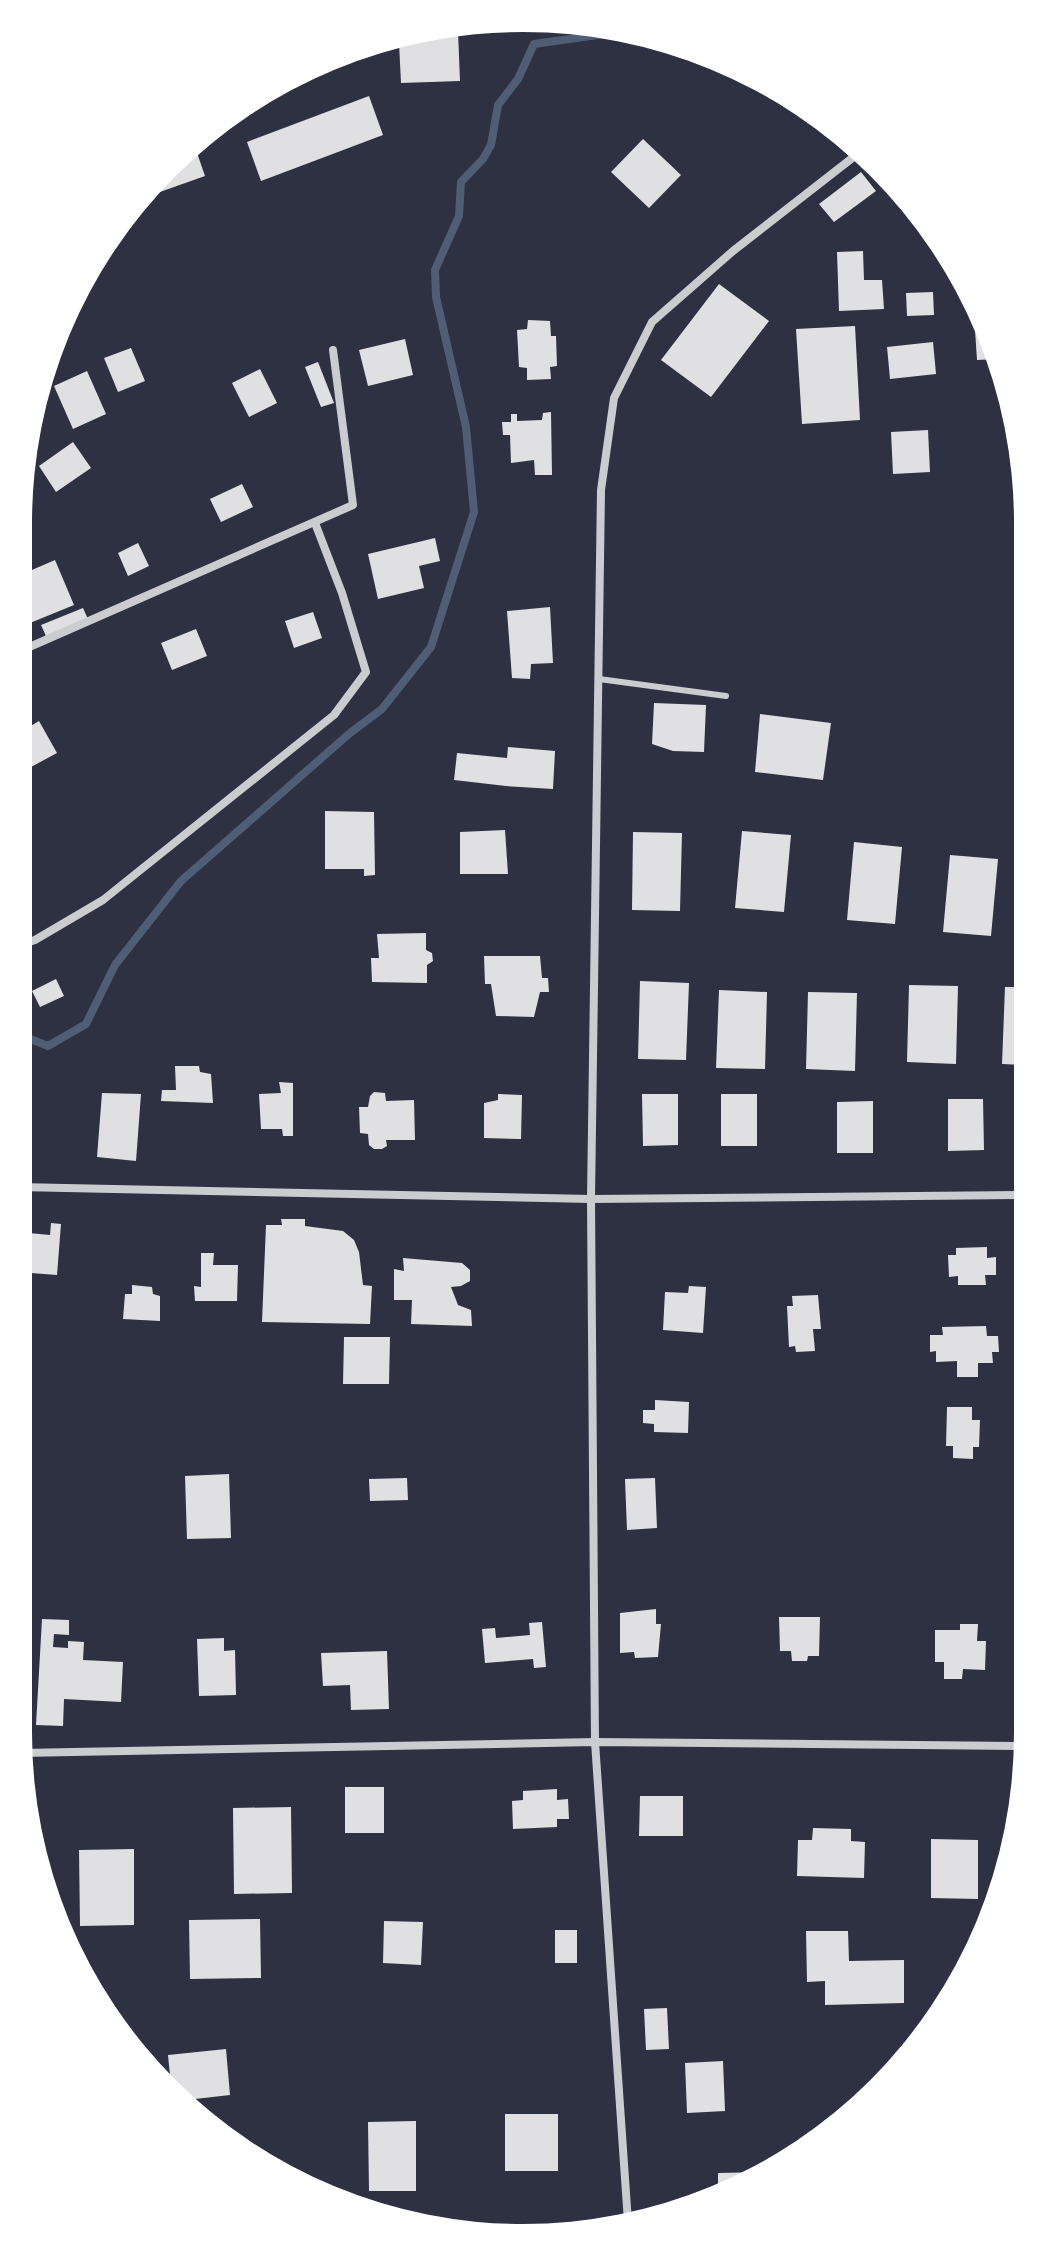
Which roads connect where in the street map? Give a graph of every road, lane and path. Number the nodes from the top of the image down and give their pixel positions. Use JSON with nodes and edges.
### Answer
{"nodes":[{"id":1,"x":852,"y":158,"type":"edge"},
{"id":2,"x":333,"y":350,"type":"dead end"},
{"id":3,"x":315,"y":523,"type":"junction"},
{"id":4,"x":32,"y":646,"type":"edge"},
{"id":5,"x":599,"y":679,"type":"junction"},
{"id":6,"x":726,"y":696,"type":"dead end"},
{"id":7,"x":32,"y":941,"type":"edge"},
{"id":8,"x":32,"y":1187,"type":"edge"},
{"id":9,"x":1014,"y":1195,"type":"edge"},
{"id":10,"x":591,"y":1199,"type":"junction"},
{"id":11,"x":595,"y":1742,"type":"junction"},
{"id":12,"x":1014,"y":1746,"type":"edge"},
{"id":13,"x":33,"y":1753,"type":"edge"},
{"id":14,"x":627,"y":2213,"type":"edge"}],
"edges":[{"from":1,"to":5,"type":"street"},
{"from":2,"to":3,"type":"street"},
{"from":3,"to":4,"type":"street"},
{"from":3,"to":7,"type":"street"},
{"from":5,"to":6,"type":"lane"},
{"from":5,"to":10,"type":"street"},
{"from":8,"to":10,"type":"street"},
{"from":9,"to":10,"type":"street"},
{"from":10,"to":11,"type":"street"},
{"from":11,"to":12,"type":"street"},
{"from":11,"to":13,"type":"street"},
{"from":11,"to":14,"type":"street"}]}
